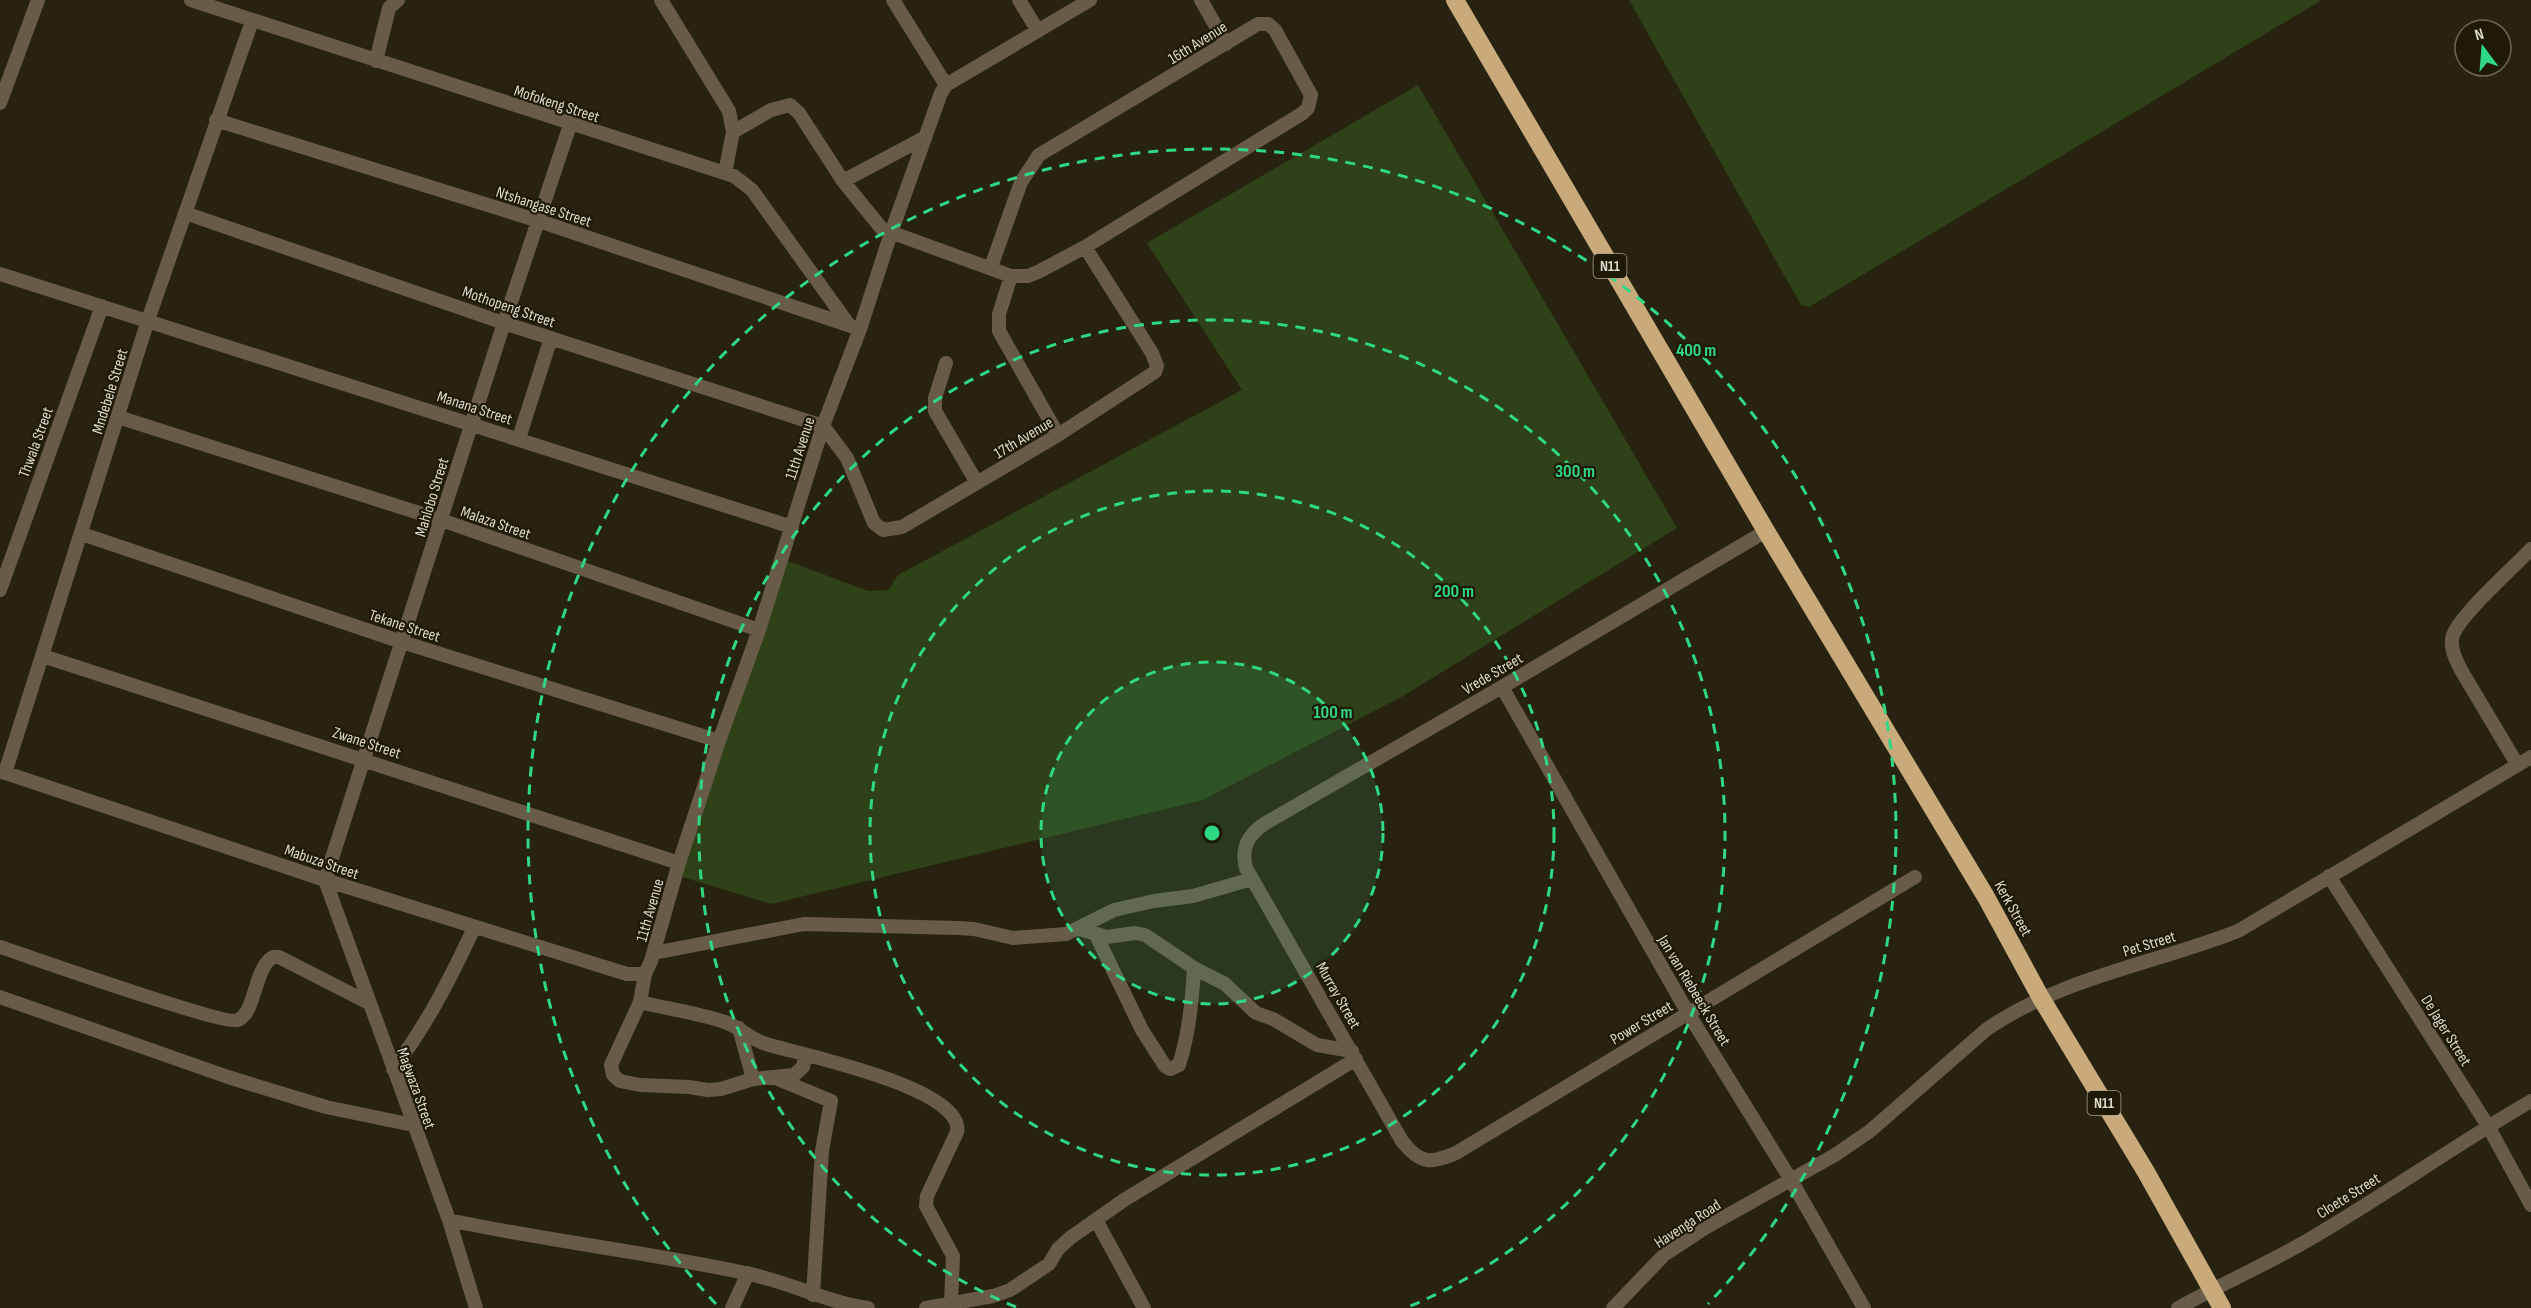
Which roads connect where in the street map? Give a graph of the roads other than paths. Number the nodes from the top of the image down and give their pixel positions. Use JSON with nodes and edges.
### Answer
{"nodes":[{"id":1,"x":38,"y":0,"type":"edge"},
{"id":2,"x":191,"y":0,"type":"edge"},
{"id":3,"x":398,"y":0,"type":"edge"},
{"id":4,"x":661,"y":0,"type":"edge"},
{"id":5,"x":893,"y":0,"type":"edge"},
{"id":6,"x":1019,"y":0,"type":"edge"},
{"id":7,"x":1090,"y":0,"type":"edge"},
{"id":8,"x":1201,"y":0,"type":"edge"},
{"id":9,"x":1455,"y":0,"type":"edge"},
{"id":10,"x":252,"y":21,"type":"junction"},
{"id":11,"x":1038,"y":31,"type":"junction"},
{"id":12,"x":1226,"y":44,"type":"junction"},
{"id":13,"x":376,"y":61,"type":"junction"},
{"id":14,"x":946,"y":85,"type":"junction"},
{"id":15,"x":0,"y":103,"type":"edge"},
{"id":16,"x":216,"y":120,"type":"junction"},
{"id":17,"x":570,"y":125,"type":"junction"},
{"id":18,"x":733,"y":132,"type":"junction"},
{"id":19,"x":924,"y":138,"type":"junction"},
{"id":20,"x":725,"y":173,"type":"junction"},
{"id":21,"x":843,"y":181,"type":"junction"},
{"id":22,"x":185,"y":213,"type":"junction"},
{"id":23,"x":539,"y":221,"type":"junction"},
{"id":24,"x":891,"y":233,"type":"junction"},
{"id":25,"x":1085,"y":247,"type":"junction"},
{"id":26,"x":991,"y":267,"type":"junction"},
{"id":27,"x":0,"y":274,"type":"edge"},
{"id":28,"x":1011,"y":276,"type":"junction"},
{"id":29,"x":102,"y":306,"type":"junction"},
{"id":30,"x":148,"y":320,"type":"junction"},
{"id":31,"x":504,"y":323,"type":"junction"},
{"id":32,"x":854,"y":327,"type":"junction"},
{"id":33,"x":551,"y":338,"type":"junction"},
{"id":34,"x":946,"y":363,"type":"dead end"},
{"id":35,"x":118,"y":417,"type":"junction"},
{"id":36,"x":471,"y":423,"type":"junction"},
{"id":37,"x":823,"y":426,"type":"junction"},
{"id":38,"x":1058,"y":435,"type":"junction"},
{"id":39,"x":519,"y":438,"type":"junction"},
{"id":40,"x":977,"y":483,"type":"junction"},
{"id":41,"x":441,"y":520,"type":"junction"},
{"id":42,"x":792,"y":527,"type":"junction"},
{"id":43,"x":1766,"y":531,"type":"junction"},
{"id":44,"x":82,"y":534,"type":"junction"},
{"id":45,"x":2531,"y":549,"type":"edge"},
{"id":46,"x":0,"y":590,"type":"edge"},
{"id":47,"x":759,"y":630,"type":"junction"},
{"id":48,"x":402,"y":642,"type":"junction"},
{"id":49,"x":43,"y":656,"type":"junction"},
{"id":50,"x":1502,"y":687,"type":"junction"},
{"id":51,"x":719,"y":741,"type":"junction"},
{"id":52,"x":2531,"y":757,"type":"edge"},
{"id":53,"x":363,"y":758,"type":"junction"},
{"id":54,"x":2517,"y":764,"type":"junction"},
{"id":55,"x":2,"y":772,"type":"edge"},
{"id":56,"x":1244,"y":851,"type":"joint"},
{"id":57,"x":680,"y":863,"type":"junction"},
{"id":58,"x":2329,"y":876,"type":"junction"},
{"id":59,"x":1915,"y":878,"type":"dead end"},
{"id":60,"x":1252,"y":879,"type":"junction"},
{"id":61,"x":325,"y":880,"type":"junction"},
{"id":62,"x":474,"y":927,"type":"junction"},
{"id":63,"x":1079,"y":929,"type":"junction"},
{"id":64,"x":1096,"y":935,"type":"junction"},
{"id":65,"x":0,"y":947,"type":"edge"},
{"id":66,"x":654,"y":953,"type":"junction"},
{"id":67,"x":1194,"y":968,"type":"junction"},
{"id":68,"x":640,"y":974,"type":"junction"},
{"id":69,"x":0,"y":997,"type":"edge"},
{"id":70,"x":2041,"y":998,"type":"junction"},
{"id":71,"x":640,"y":1002,"type":"junction"},
{"id":72,"x":369,"y":1003,"type":"junction"},
{"id":73,"x":1688,"y":1013,"type":"junction"},
{"id":74,"x":739,"y":1028,"type":"junction"},
{"id":75,"x":805,"y":1055,"type":"junction"},
{"id":76,"x":1354,"y":1055,"type":"junction"},
{"id":77,"x":393,"y":1069,"type":"junction"},
{"id":78,"x":776,"y":1078,"type":"junction"},
{"id":79,"x":753,"y":1079,"type":"junction"},
{"id":80,"x":2531,"y":1101,"type":"edge"},
{"id":81,"x":413,"y":1125,"type":"junction"},
{"id":82,"x":2488,"y":1126,"type":"junction"},
{"id":83,"x":1412,"y":1154,"type":"joint"},
{"id":84,"x":1791,"y":1180,"type":"junction"},
{"id":85,"x":2531,"y":1205,"type":"edge"},
{"id":86,"x":449,"y":1220,"type":"junction"},
{"id":87,"x":1096,"y":1220,"type":"junction"},
{"id":88,"x":748,"y":1273,"type":"junction"},
{"id":89,"x":2211,"y":1289,"type":"junction"},
{"id":90,"x":813,"y":1295,"type":"junction"},
{"id":91,"x":951,"y":1304,"type":"junction"},
{"id":92,"x":476,"y":1308,"type":"edge"},
{"id":93,"x":732,"y":1308,"type":"edge"},
{"id":94,"x":868,"y":1308,"type":"edge"},
{"id":95,"x":926,"y":1308,"type":"edge"},
{"id":96,"x":1144,"y":1308,"type":"edge"},
{"id":97,"x":1613,"y":1308,"type":"edge"},
{"id":98,"x":1864,"y":1308,"type":"edge"},
{"id":99,"x":2178,"y":1308,"type":"edge"},
{"id":100,"x":2222,"y":1308,"type":"edge"}],
"edges":[{"from":1,"to":15,"type":"street"},
{"from":2,"to":10,"type":"street","name":"Mofokeng Street"},
{"from":3,"to":13,"type":"street"},
{"from":4,"to":18,"type":"street"},
{"from":5,"to":14,"type":"street"},
{"from":6,"to":11,"type":"street"},
{"from":7,"to":11,"type":"street"},
{"from":8,"to":12,"type":"street"},
{"from":9,"to":43,"type":"highway","number":"N11"},
{"from":10,"to":13,"type":"street","name":"Mofokeng Street"},
{"from":10,"to":16,"type":"street","name":"Mndebele Street"},
{"from":11,"to":14,"type":"street"},
{"from":12,"to":25,"type":"street","name":"16th Avenue"},
{"from":12,"to":26,"type":"street","name":"16th Avenue"},
{"from":13,"to":17,"type":"street","name":"Mofokeng Street"},
{"from":14,"to":19,"type":"street","name":"11th Avenue"},
{"from":16,"to":22,"type":"street","name":"Mndebele Street"},
{"from":16,"to":23,"type":"street","name":"Ntshangase Street"},
{"from":17,"to":20,"type":"street","name":"Mofokeng Street"},
{"from":17,"to":23,"type":"street","name":"Mahlobo Street"},
{"from":18,"to":20,"type":"street"},
{"from":18,"to":21,"type":"street"},
{"from":19,"to":21,"type":"street"},
{"from":19,"to":24,"type":"street","name":"11th Avenue"},
{"from":20,"to":32,"type":"street","name":"Mofokeng Street"},
{"from":21,"to":24,"type":"street"},
{"from":22,"to":30,"type":"street","name":"Mndebele Street"},
{"from":22,"to":31,"type":"street","name":"Mothopeng Street"},
{"from":23,"to":31,"type":"street","name":"Mahlobo Street"},
{"from":23,"to":32,"type":"street","name":"Ntshangase Street"},
{"from":24,"to":26,"type":"street"},
{"from":24,"to":32,"type":"street","name":"11th Avenue"},
{"from":25,"to":28,"type":"street","name":"16th Avenue"},
{"from":25,"to":38,"type":"street","name":"17th Avenue"},
{"from":26,"to":28,"type":"street"},
{"from":27,"to":29,"type":"street","name":"Manana Street"},
{"from":28,"to":38,"type":"street"},
{"from":29,"to":30,"type":"street","name":"Manana Street"},
{"from":29,"to":46,"type":"street","name":"Thwala Street"},
{"from":30,"to":35,"type":"street","name":"Mndebele Street"},
{"from":30,"to":36,"type":"street","name":"Manana Street"},
{"from":31,"to":33,"type":"street","name":"Mothopeng Street"},
{"from":31,"to":36,"type":"street","name":"Mahlobo Street"},
{"from":32,"to":37,"type":"street","name":"11th Avenue"},
{"from":33,"to":37,"type":"street","name":"Mothopeng Street"},
{"from":33,"to":39,"type":"street"},
{"from":34,"to":40,"type":"street"},
{"from":35,"to":41,"type":"street","name":"Malaza Street"},
{"from":35,"to":44,"type":"street","name":"Mndebele Street"},
{"from":36,"to":39,"type":"street","name":"Manana Street"},
{"from":36,"to":41,"type":"street","name":"Mahlobo Street"},
{"from":37,"to":40,"type":"street","name":"17th Avenue"},
{"from":37,"to":42,"type":"street","name":"11th Avenue"},
{"from":38,"to":40,"type":"street","name":"17th Avenue"},
{"from":39,"to":42,"type":"street","name":"Manana Street"},
{"from":41,"to":47,"type":"street","name":"Malaza Street"},
{"from":41,"to":48,"type":"street","name":"Mahlobo Street"},
{"from":42,"to":47,"type":"street","name":"11th Avenue"},
{"from":43,"to":50,"type":"street","name":"Vrede Street"},
{"from":43,"to":70,"type":"highway","name":"Kerk Street","number":"N11"},
{"from":44,"to":48,"type":"street","name":"Tekane Street"},
{"from":44,"to":49,"type":"street","name":"Mndebele Street"},
{"from":45,"to":54,"type":"street"},
{"from":47,"to":51,"type":"street","name":"11th Avenue"},
{"from":48,"to":51,"type":"street","name":"Tekane Street"},
{"from":48,"to":53,"type":"street","name":"Mahlobo Street"},
{"from":49,"to":53,"type":"street","name":"Zwane Street"},
{"from":49,"to":55,"type":"street","name":"Mndebele Street"},
{"from":50,"to":56,"type":"street","name":"Vrede Street"},
{"from":50,"to":73,"type":"street","name":"Jan van Riebeeck Street"},
{"from":51,"to":57,"type":"street","name":"11th Avenue"},
{"from":52,"to":54,"type":"street","name":"Pet Street"},
{"from":53,"to":57,"type":"street","name":"Zwane Street"},
{"from":53,"to":61,"type":"street","name":"Mahlobo Street"},
{"from":54,"to":58,"type":"street","name":"Pet Street"},
{"from":55,"to":61,"type":"street","name":"Mabuza Street"},
{"from":56,"to":60,"type":"street","name":"Murray Street"},
{"from":57,"to":66,"type":"street","name":"11th Avenue"},
{"from":58,"to":70,"type":"street","name":"Pet Street"},
{"from":58,"to":82,"type":"street","name":"De Jager Street"},
{"from":59,"to":73,"type":"street","name":"Power Street"},
{"from":60,"to":63,"type":"street"},
{"from":60,"to":76,"type":"street","name":"Murray Street"},
{"from":61,"to":62,"type":"street","name":"Mabuza Street"},
{"from":61,"to":72,"type":"street","name":"Magwaza Street"},
{"from":62,"to":68,"type":"street","name":"Mabuza Street"},
{"from":62,"to":77,"type":"street"},
{"from":63,"to":64,"type":"street"},
{"from":63,"to":66,"type":"street"},
{"from":64,"to":67,"type":"street"},
{"from":64,"to":67,"type":"street"},
{"from":65,"to":72,"type":"street"},
{"from":66,"to":68,"type":"street","name":"11th Avenue"},
{"from":67,"to":76,"type":"street"},
{"from":68,"to":71,"type":"street","name":"11th Avenue"},
{"from":69,"to":81,"type":"street"},
{"from":70,"to":84,"type":"street","name":"Pet Street"},
{"from":70,"to":89,"type":"highway","name":"Kerk Street","number":"N11"},
{"from":71,"to":74,"type":"street"},
{"from":71,"to":79,"type":"street","name":"11th Avenue"},
{"from":72,"to":77,"type":"street","name":"Magwaza Street"},
{"from":73,"to":83,"type":"street","name":"Power Street"},
{"from":73,"to":84,"type":"street","name":"Jan van Riebeeck Street"},
{"from":74,"to":75,"type":"street"},
{"from":74,"to":79,"type":"street"},
{"from":75,"to":78,"type":"street"},
{"from":75,"to":91,"type":"street"},
{"from":76,"to":83,"type":"street","name":"Murray Street"},
{"from":76,"to":87,"type":"street"},
{"from":77,"to":81,"type":"street","name":"Magwaza Street"},
{"from":78,"to":79,"type":"street"},
{"from":78,"to":90,"type":"street"},
{"from":80,"to":82,"type":"street","name":"Cloete Street"},
{"from":81,"to":86,"type":"street","name":"Magwaza Street"},
{"from":82,"to":85,"type":"street","name":"De Jager Street"},
{"from":82,"to":89,"type":"street","name":"Cloete Street"},
{"from":84,"to":97,"type":"street","name":"Havenga Road"},
{"from":84,"to":98,"type":"street","name":"Jan van Riebeeck Street"},
{"from":86,"to":88,"type":"street"},
{"from":86,"to":92,"type":"street","name":"Magwaza Street"},
{"from":87,"to":91,"type":"street"},
{"from":87,"to":96,"type":"street"},
{"from":88,"to":90,"type":"street"},
{"from":88,"to":93,"type":"street"},
{"from":89,"to":99,"type":"street","name":"Cloete Street"},
{"from":89,"to":100,"type":"highway","name":"Kerk Street","number":"N11"},
{"from":90,"to":94,"type":"street"},
{"from":91,"to":95,"type":"street"}]}
